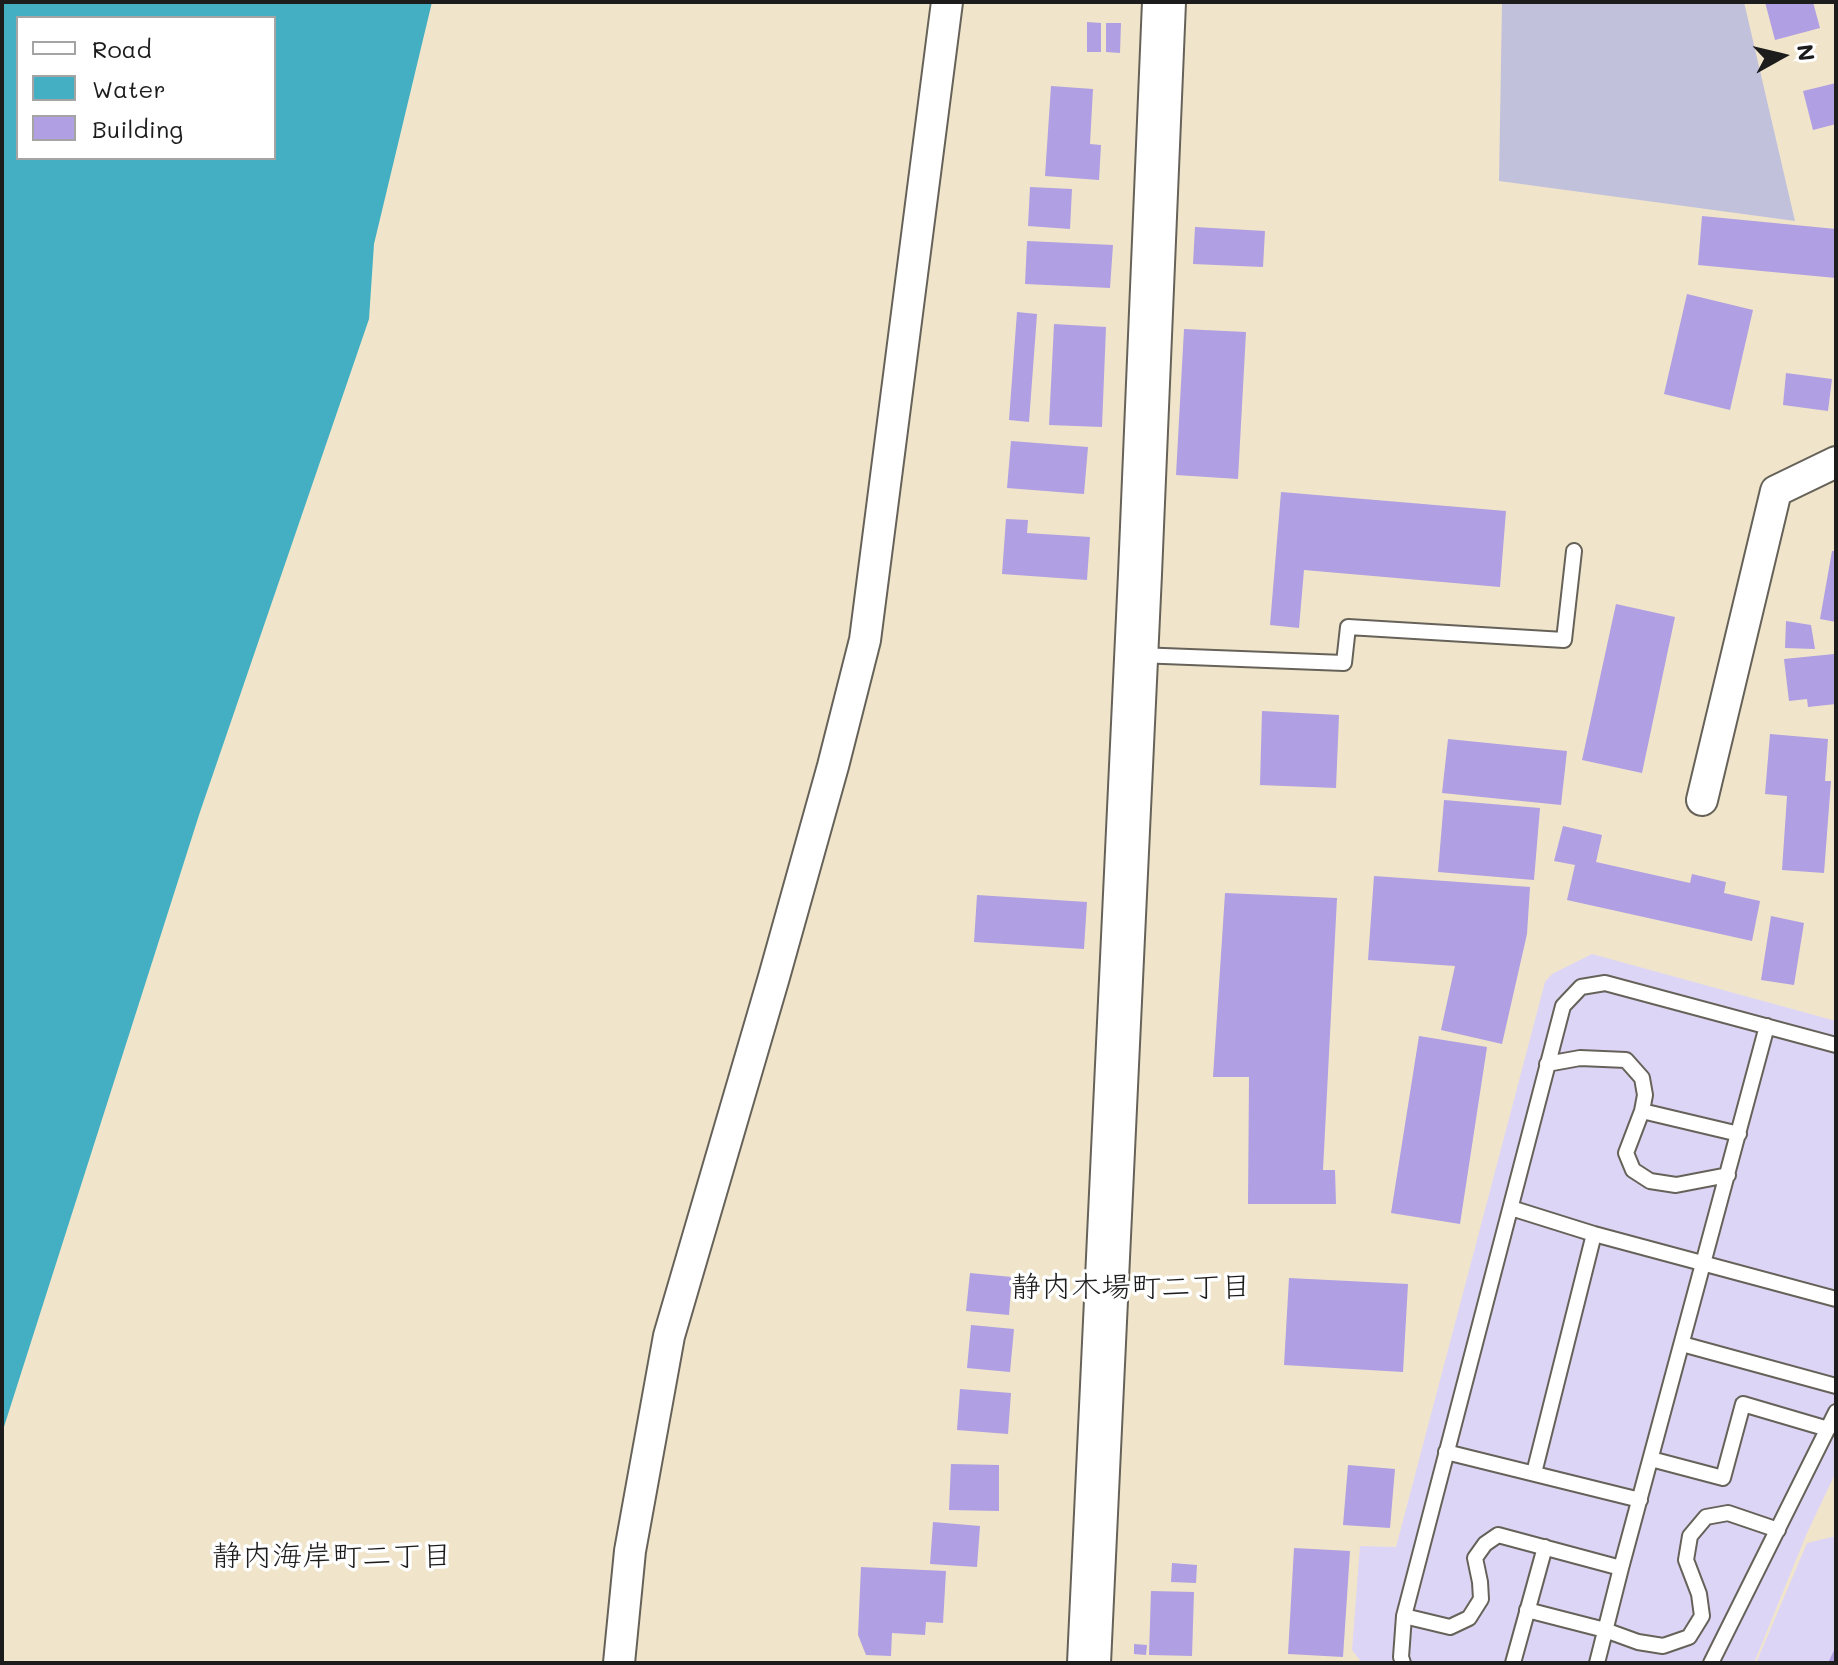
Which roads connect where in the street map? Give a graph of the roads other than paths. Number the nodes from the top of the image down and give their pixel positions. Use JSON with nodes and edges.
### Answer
{"nodes":[{"id":1,"x":947,"y":2,"type":"edge"},
{"id":2,"x":1164,"y":2,"type":"edge"},
{"id":3,"x":1836,"y":462,"type":"edge"},
{"id":4,"x":1574,"y":551,"type":"dead end"},
{"id":5,"x":1136,"y":655,"type":"junction"},
{"id":6,"x":1702,"y":800,"type":"dead end"},
{"id":7,"x":1767,"y":1026,"type":"junction"},
{"id":8,"x":1836,"y":1045,"type":"edge"},
{"id":9,"x":1547,"y":1064,"type":"junction"},
{"id":10,"x":1642,"y":1111,"type":"junction"},
{"id":11,"x":1739,"y":1134,"type":"junction"},
{"id":12,"x":1728,"y":1175,"type":"junction"},
{"id":13,"x":1511,"y":1208,"type":"junction"},
{"id":14,"x":1594,"y":1234,"type":"junction"},
{"id":15,"x":1703,"y":1263,"type":"junction"},
{"id":16,"x":1835,"y":1295,"type":"edge"},
{"id":17,"x":1682,"y":1344,"type":"junction"},
{"id":18,"x":1836,"y":1386,"type":"edge"},
{"id":19,"x":1836,"y":1412,"type":"edge"},
{"id":20,"x":1828,"y":1429,"type":"junction"},
{"id":21,"x":1446,"y":1452,"type":"junction"},
{"id":22,"x":1651,"y":1459,"type":"junction"},
{"id":23,"x":1534,"y":1473,"type":"junction"},
{"id":24,"x":1640,"y":1500,"type":"junction"},
{"id":25,"x":1778,"y":1530,"type":"junction"},
{"id":26,"x":1545,"y":1547,"type":"junction"},
{"id":27,"x":1621,"y":1568,"type":"junction"},
{"id":28,"x":1527,"y":1610,"type":"junction"},
{"id":29,"x":1404,"y":1616,"type":"junction"},
{"id":30,"x":1605,"y":1630,"type":"junction"},
{"id":31,"x":619,"y":1663,"type":"edge"},
{"id":32,"x":1089,"y":1663,"type":"edge"},
{"id":33,"x":1403,"y":1663,"type":"edge"},
{"id":34,"x":1513,"y":1663,"type":"edge"},
{"id":35,"x":1597,"y":1663,"type":"edge"},
{"id":36,"x":1711,"y":1663,"type":"edge"}],
"edges":[{"from":1,"to":31,"type":"street"},
{"from":2,"to":5,"type":"street"},
{"from":3,"to":6,"type":"street"},
{"from":4,"to":5,"type":"lane"},
{"from":5,"to":32,"type":"street"},
{"from":7,"to":8,"type":"lane"},
{"from":7,"to":9,"type":"lane"},
{"from":7,"to":11,"type":"lane"},
{"from":9,"to":10,"type":"lane"},
{"from":9,"to":13,"type":"lane"},
{"from":10,"to":11,"type":"lane"},
{"from":10,"to":12,"type":"lane"},
{"from":11,"to":12,"type":"lane"},
{"from":12,"to":15,"type":"lane"},
{"from":13,"to":14,"type":"lane"},
{"from":13,"to":21,"type":"lane"},
{"from":14,"to":15,"type":"lane"},
{"from":14,"to":23,"type":"lane"},
{"from":15,"to":16,"type":"lane"},
{"from":15,"to":17,"type":"lane"},
{"from":17,"to":18,"type":"lane"},
{"from":17,"to":22,"type":"lane"},
{"from":19,"to":20,"type":"lane"},
{"from":20,"to":22,"type":"lane"},
{"from":20,"to":25,"type":"lane"},
{"from":21,"to":23,"type":"lane"},
{"from":21,"to":29,"type":"lane"},
{"from":22,"to":24,"type":"lane"},
{"from":23,"to":24,"type":"lane"},
{"from":24,"to":27,"type":"lane"},
{"from":25,"to":30,"type":"lane"},
{"from":25,"to":36,"type":"lane"},
{"from":26,"to":27,"type":"lane"},
{"from":26,"to":28,"type":"lane"},
{"from":26,"to":29,"type":"lane"},
{"from":27,"to":30,"type":"lane"},
{"from":28,"to":30,"type":"lane"},
{"from":28,"to":34,"type":"lane"},
{"from":29,"to":33,"type":"lane"},
{"from":30,"to":35,"type":"lane"}]}
